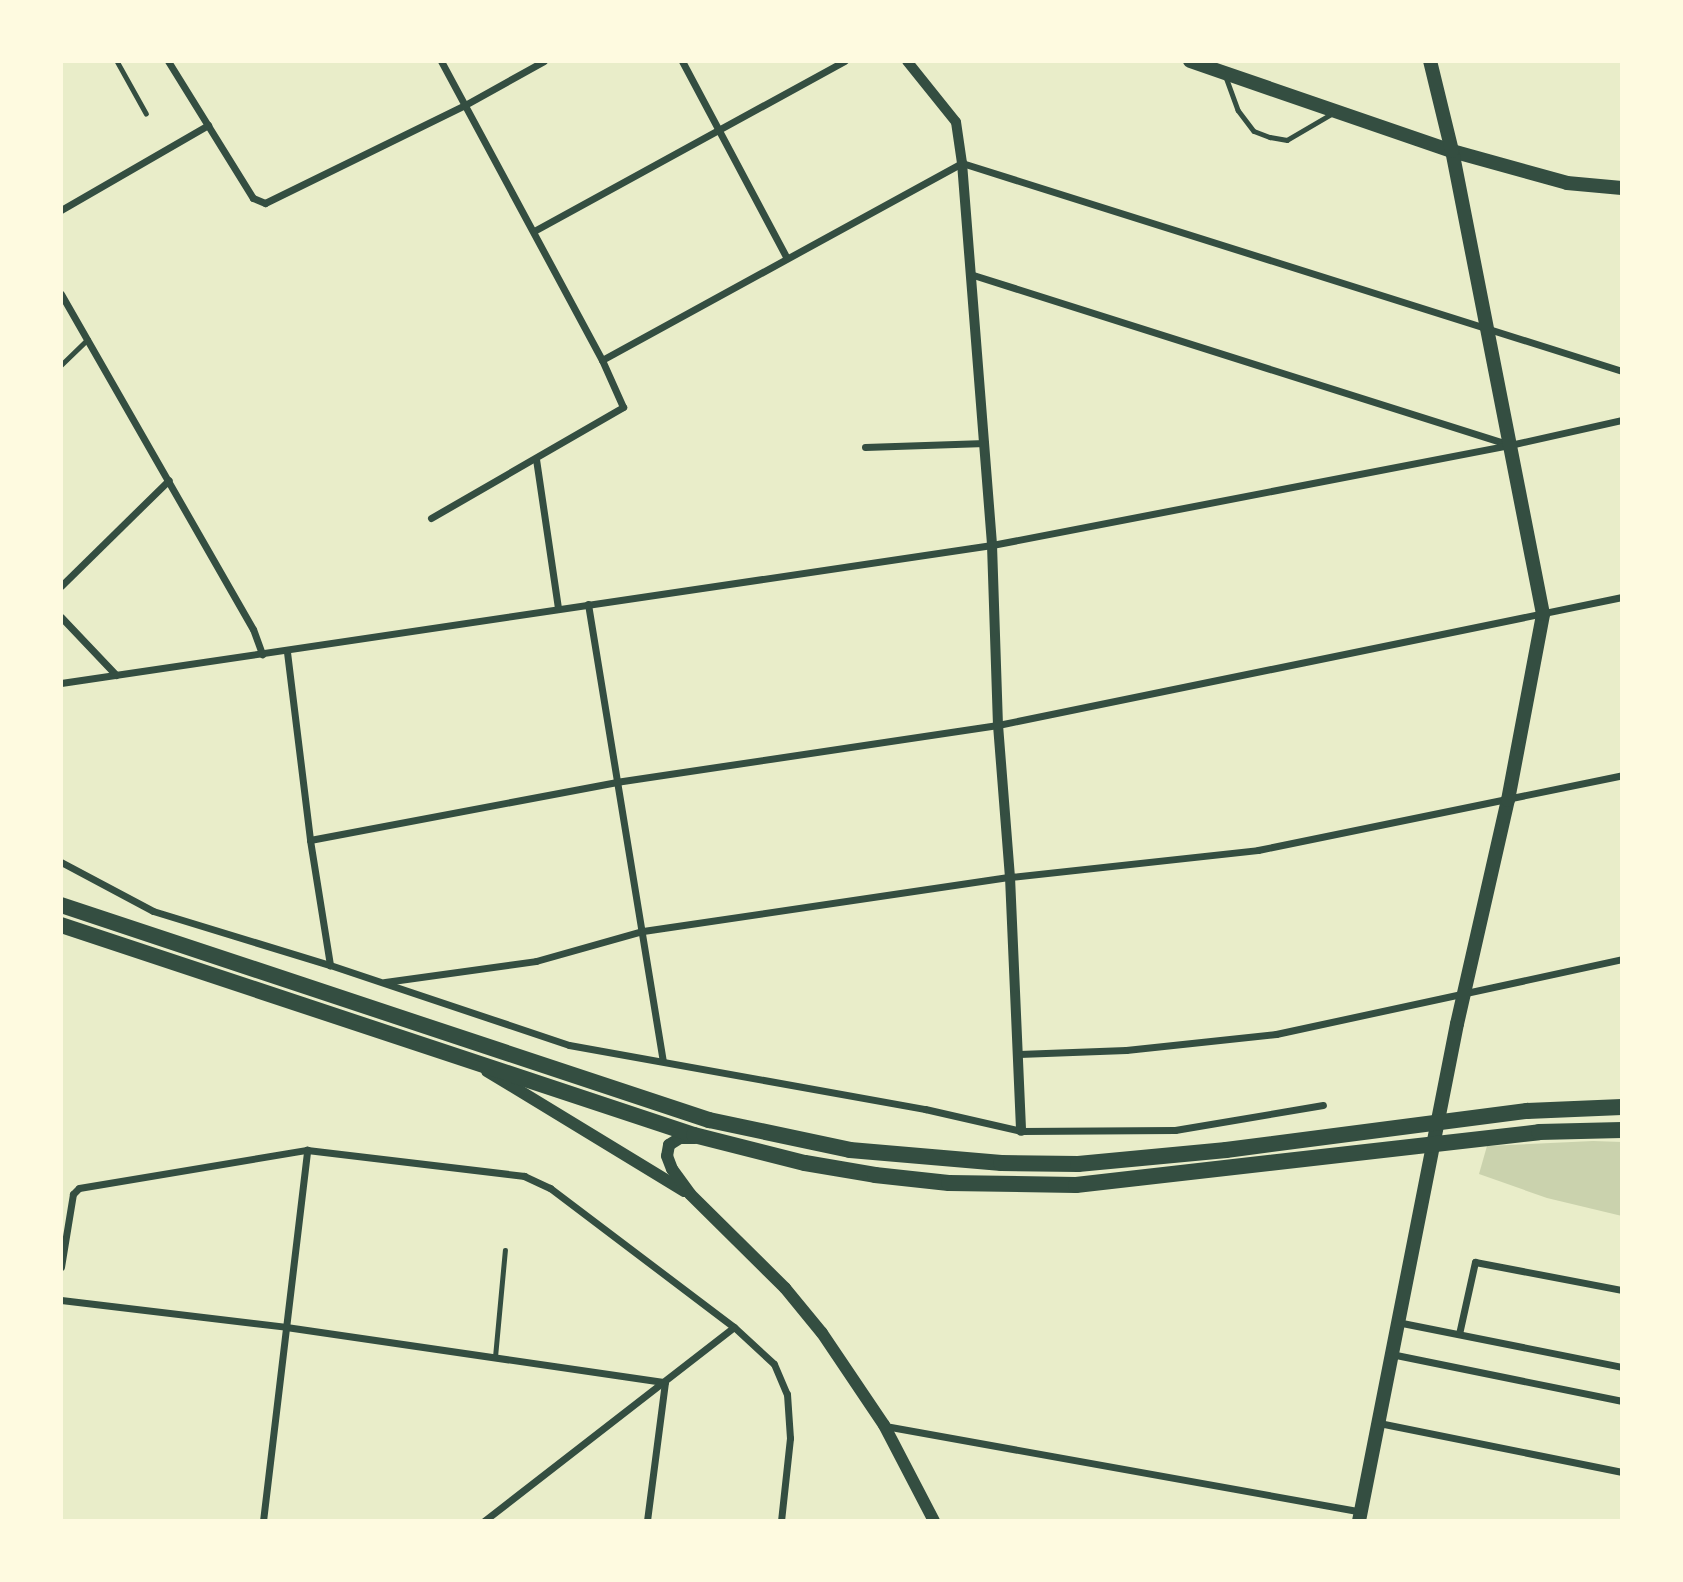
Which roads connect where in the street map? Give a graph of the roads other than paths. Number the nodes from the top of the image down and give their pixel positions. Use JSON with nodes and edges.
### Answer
{"nodes":[{"id":1,"x":117,"y":61,"type":"edge"},
{"id":2,"x":168,"y":61,"type":"edge"},
{"id":3,"x":441,"y":61,"type":"edge"},
{"id":4,"x":544,"y":61,"type":"edge"},
{"id":5,"x":682,"y":61,"type":"edge"},
{"id":6,"x":844,"y":61,"type":"edge"},
{"id":7,"x":907,"y":61,"type":"edge"},
{"id":8,"x":1190,"y":61,"type":"edge"},
{"id":9,"x":1430,"y":61,"type":"edge"},
{"id":10,"x":1224,"y":73,"type":"junction"},
{"id":11,"x":465,"y":105,"type":"junction"},
{"id":12,"x":1335,"y":111,"type":"junction"},
{"id":13,"x":146,"y":113,"type":"dead end"},
{"id":14,"x":208,"y":125,"type":"junction"},
{"id":15,"x":719,"y":132,"type":"junction"},
{"id":16,"x":1452,"y":151,"type":"junction"},
{"id":17,"x":962,"y":163,"type":"junction"},
{"id":18,"x":1622,"y":188,"type":"edge"},
{"id":19,"x":61,"y":210,"type":"edge"},
{"id":20,"x":534,"y":232,"type":"junction"},
{"id":21,"x":786,"y":257,"type":"junction"},
{"id":22,"x":970,"y":274,"type":"junction"},
{"id":23,"x":61,"y":294,"type":"edge"},
{"id":24,"x":1485,"y":330,"type":"junction"},
{"id":25,"x":88,"y":339,"type":"junction"},
{"id":26,"x":602,"y":360,"type":"junction"},
{"id":27,"x":61,"y":365,"type":"edge"},
{"id":28,"x":1622,"y":371,"type":"edge"},
{"id":29,"x":1622,"y":419,"type":"edge"},
{"id":30,"x":985,"y":443,"type":"junction"},
{"id":31,"x":1510,"y":445,"type":"junction"},
{"id":32,"x":865,"y":447,"type":"dead end"},
{"id":33,"x":536,"y":459,"type":"junction"},
{"id":34,"x":169,"y":480,"type":"junction"},
{"id":35,"x":431,"y":518,"type":"dead end"},
{"id":36,"x":992,"y":545,"type":"junction"},
{"id":37,"x":61,"y":586,"type":"edge"},
{"id":38,"x":1622,"y":597,"type":"edge"},
{"id":39,"x":588,"y":604,"type":"junction"},
{"id":40,"x":558,"y":608,"type":"junction"},
{"id":41,"x":1543,"y":614,"type":"junction"},
{"id":42,"x":61,"y":617,"type":"edge"},
{"id":43,"x":287,"y":652,"type":"junction"},
{"id":44,"x":262,"y":654,"type":"junction"},
{"id":45,"x":116,"y":675,"type":"junction"},
{"id":46,"x":61,"y":683,"type":"edge"},
{"id":47,"x":999,"y":724,"type":"junction"},
{"id":48,"x":1622,"y":775,"type":"edge"},
{"id":49,"x":616,"y":782,"type":"junction"},
{"id":50,"x":1508,"y":800,"type":"junction"},
{"id":51,"x":310,"y":840,"type":"junction"},
{"id":52,"x":61,"y":862,"type":"edge"},
{"id":53,"x":1010,"y":877,"type":"junction"},
{"id":54,"x":61,"y":905,"type":"edge"},
{"id":55,"x":61,"y":925,"type":"edge"},
{"id":56,"x":643,"y":931,"type":"junction"},
{"id":57,"x":1622,"y":959,"type":"edge"},
{"id":58,"x":330,"y":965,"type":"junction"},
{"id":59,"x":383,"y":982,"type":"junction"},
{"id":60,"x":1464,"y":993,"type":"junction"},
{"id":61,"x":1019,"y":1054,"type":"junction"},
{"id":62,"x":663,"y":1061,"type":"junction"},
{"id":63,"x":475,"y":1063,"type":"junction"},
{"id":64,"x":1323,"y":1105,"type":"dead end"},
{"id":65,"x":1622,"y":1107,"type":"edge"},
{"id":66,"x":1622,"y":1130,"type":"edge"},
{"id":67,"x":1021,"y":1131,"type":"junction"},
{"id":68,"x":709,"y":1139,"type":"junction"},
{"id":69,"x":307,"y":1150,"type":"junction"},
{"id":70,"x":690,"y":1194,"type":"junction"},
{"id":71,"x":505,"y":1251,"type":"dead end"},
{"id":72,"x":61,"y":1267,"type":"edge"},
{"id":73,"x":1622,"y":1290,"type":"edge"},
{"id":74,"x":61,"y":1300,"type":"edge"},
{"id":75,"x":1397,"y":1322,"type":"junction"},
{"id":76,"x":286,"y":1327,"type":"junction"},
{"id":77,"x":734,"y":1327,"type":"junction"},
{"id":78,"x":1459,"y":1334,"type":"junction"},
{"id":79,"x":1391,"y":1354,"type":"junction"},
{"id":80,"x":495,"y":1357,"type":"junction"},
{"id":81,"x":1622,"y":1367,"type":"edge"},
{"id":82,"x":665,"y":1382,"type":"junction"},
{"id":83,"x":1622,"y":1401,"type":"edge"},
{"id":84,"x":1378,"y":1422,"type":"junction"},
{"id":85,"x":884,"y":1425,"type":"junction"},
{"id":86,"x":1622,"y":1472,"type":"edge"},
{"id":87,"x":1360,"y":1516,"type":"edge"},
{"id":88,"x":263,"y":1521,"type":"edge"},
{"id":89,"x":484,"y":1521,"type":"edge"},
{"id":90,"x":647,"y":1521,"type":"edge"},
{"id":91,"x":781,"y":1521,"type":"edge"},
{"id":92,"x":934,"y":1521,"type":"edge"}],
"edges":[{"from":1,"to":13,"type":"lane"},
{"from":2,"to":14,"type":"street"},
{"from":3,"to":11,"type":"street"},
{"from":4,"to":11,"type":"street"},
{"from":5,"to":15,"type":"street"},
{"from":6,"to":15,"type":"street"},
{"from":7,"to":17,"type":"street"},
{"from":8,"to":10,"type":"main road"},
{"from":9,"to":16,"type":"main road"},
{"from":10,"to":12,"type":"main road"},
{"from":10,"to":12,"type":"lane"},
{"from":11,"to":14,"type":"street"},
{"from":11,"to":20,"type":"street"},
{"from":12,"to":16,"type":"main road"},
{"from":14,"to":19,"type":"street"},
{"from":15,"to":20,"type":"street"},
{"from":15,"to":21,"type":"street"},
{"from":16,"to":18,"type":"main road"},
{"from":16,"to":24,"type":"main road"},
{"from":17,"to":21,"type":"street"},
{"from":17,"to":22,"type":"street"},
{"from":17,"to":24,"type":"street"},
{"from":20,"to":26,"type":"street"},
{"from":21,"to":26,"type":"street"},
{"from":22,"to":30,"type":"street"},
{"from":22,"to":31,"type":"street"},
{"from":23,"to":25,"type":"street"},
{"from":24,"to":28,"type":"street"},
{"from":24,"to":31,"type":"main road"},
{"from":25,"to":27,"type":"lane"},
{"from":25,"to":34,"type":"street"},
{"from":26,"to":33,"type":"street"},
{"from":29,"to":31,"type":"street"},
{"from":30,"to":32,"type":"street"},
{"from":30,"to":36,"type":"street"},
{"from":31,"to":36,"type":"street"},
{"from":31,"to":41,"type":"main road"},
{"from":33,"to":35,"type":"street"},
{"from":33,"to":40,"type":"street"},
{"from":34,"to":37,"type":"street"},
{"from":34,"to":44,"type":"street"},
{"from":36,"to":39,"type":"street"},
{"from":36,"to":47,"type":"street"},
{"from":38,"to":41,"type":"street"},
{"from":39,"to":40,"type":"street"},
{"from":39,"to":49,"type":"street"},
{"from":40,"to":43,"type":"street"},
{"from":41,"to":47,"type":"street"},
{"from":41,"to":50,"type":"main road"},
{"from":42,"to":45,"type":"street"},
{"from":43,"to":44,"type":"street"},
{"from":43,"to":51,"type":"street"},
{"from":44,"to":45,"type":"street"},
{"from":45,"to":46,"type":"street"},
{"from":47,"to":49,"type":"street"},
{"from":47,"to":53,"type":"street"},
{"from":48,"to":50,"type":"street"},
{"from":49,"to":51,"type":"street"},
{"from":49,"to":56,"type":"street"},
{"from":50,"to":53,"type":"street"},
{"from":50,"to":60,"type":"main road"},
{"from":51,"to":58,"type":"street"},
{"from":52,"to":58,"type":"street"},
{"from":53,"to":56,"type":"street"},
{"from":53,"to":61,"type":"street"},
{"from":54,"to":65,"type":"highway"},
{"from":55,"to":63,"type":"highway"},
{"from":56,"to":59,"type":"street"},
{"from":56,"to":62,"type":"street"},
{"from":57,"to":60,"type":"street"},
{"from":58,"to":59,"type":"street"},
{"from":59,"to":62,"type":"street"},
{"from":60,"to":61,"type":"street"},
{"from":60,"to":75,"type":"main road"},
{"from":61,"to":67,"type":"street"},
{"from":62,"to":67,"type":"street"},
{"from":63,"to":68,"type":"highway"},
{"from":63,"to":70,"type":"main road"},
{"from":64,"to":67,"type":"street"},
{"from":66,"to":68,"type":"highway"},
{"from":68,"to":70,"type":"main road"},
{"from":69,"to":72,"type":"street"},
{"from":69,"to":76,"type":"street"},
{"from":69,"to":77,"type":"street"},
{"from":70,"to":85,"type":"main road"},
{"from":71,"to":80,"type":"lane"},
{"from":73,"to":78,"type":"street"},
{"from":74,"to":76,"type":"street"},
{"from":75,"to":78,"type":"street"},
{"from":75,"to":79,"type":"main road"},
{"from":76,"to":80,"type":"street"},
{"from":76,"to":88,"type":"street"},
{"from":77,"to":82,"type":"street"},
{"from":77,"to":91,"type":"street"},
{"from":78,"to":81,"type":"street"},
{"from":79,"to":83,"type":"street"},
{"from":79,"to":84,"type":"main road"},
{"from":80,"to":82,"type":"street"},
{"from":82,"to":89,"type":"street"},
{"from":82,"to":90,"type":"street"},
{"from":84,"to":86,"type":"street"},
{"from":84,"to":87,"type":"main road"},
{"from":85,"to":87,"type":"street"},
{"from":85,"to":92,"type":"main road"}]}
